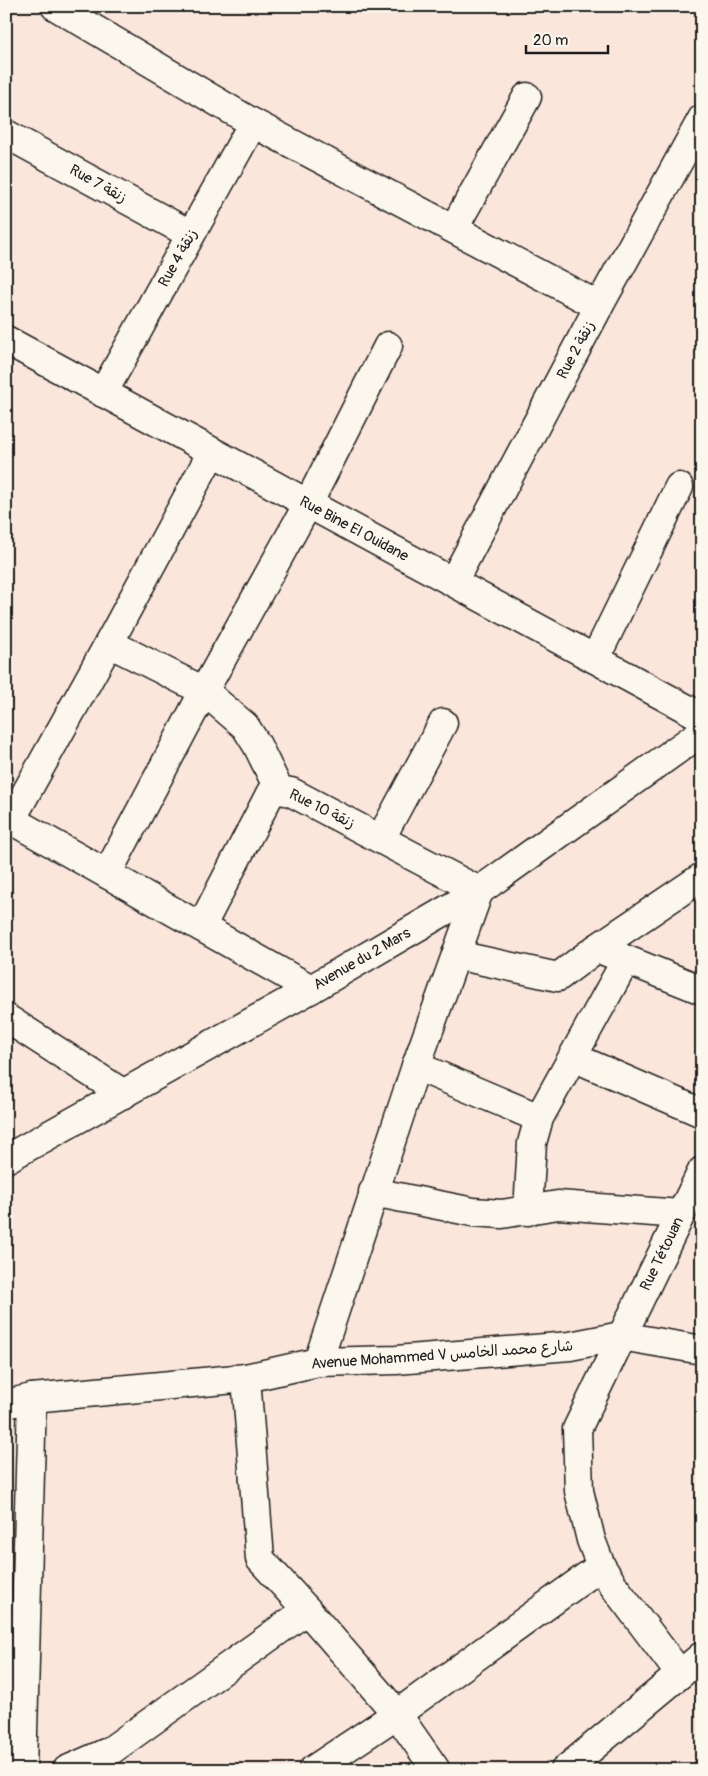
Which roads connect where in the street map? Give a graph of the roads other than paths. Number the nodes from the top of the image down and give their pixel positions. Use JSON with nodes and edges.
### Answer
{"nodes":[{"id":1,"x":55,"y":6,"type":"edge"},
{"id":2,"x":527,"y":97,"type":"dead end"},
{"id":3,"x":702,"y":119,"type":"edge"},
{"id":4,"x":253,"y":123,"type":"junction"},
{"id":5,"x":6,"y":134,"type":"edge"},
{"id":6,"x":454,"y":228,"type":"junction"},
{"id":7,"x":190,"y":234,"type":"junction"},
{"id":8,"x":599,"y":306,"type":"junction"},
{"id":9,"x":6,"y":340,"type":"edge"},
{"id":10,"x":388,"y":346,"type":"dead end"},
{"id":11,"x":103,"y":393,"type":"junction"},
{"id":12,"x":212,"y":452,"type":"junction"},
{"id":13,"x":679,"y":487,"type":"dead end"},
{"id":14,"x":308,"y":504,"type":"junction"},
{"id":15,"x":453,"y":582,"type":"junction"},
{"id":16,"x":110,"y":643,"type":"junction"},
{"id":17,"x":595,"y":659,"type":"junction"},
{"id":18,"x":204,"y":690,"type":"junction"},
{"id":19,"x":702,"y":717,"type":"edge"},
{"id":20,"x":443,"y":723,"type":"dead end"},
{"id":21,"x":702,"y":732,"type":"edge"},
{"id":22,"x":279,"y":790,"type":"junction"},
{"id":23,"x":9,"y":819,"type":"edge"},
{"id":24,"x":381,"y":838,"type":"junction"},
{"id":25,"x":107,"y":874,"type":"junction"},
{"id":26,"x":702,"y":877,"type":"edge"},
{"id":27,"x":479,"y":891,"type":"junction"},
{"id":28,"x":201,"y":927,"type":"junction"},
{"id":29,"x":597,"y":948,"type":"junction"},
{"id":30,"x":456,"y":955,"type":"junction"},
{"id":31,"x":626,"y":960,"type":"junction"},
{"id":32,"x":311,"y":989,"type":"junction"},
{"id":33,"x":702,"y":990,"type":"edge"},
{"id":34,"x":6,"y":1018,"type":"edge"},
{"id":35,"x":573,"y":1057,"type":"junction"},
{"id":36,"x":416,"y":1066,"type":"junction"},
{"id":37,"x":124,"y":1094,"type":"junction"},
{"id":38,"x":702,"y":1113,"type":"edge"},
{"id":39,"x":539,"y":1118,"type":"junction"},
{"id":40,"x":6,"y":1159,"type":"edge"},
{"id":41,"x":702,"y":1172,"type":"edge"},
{"id":42,"x":373,"y":1192,"type":"junction"},
{"id":43,"x":528,"y":1211,"type":"junction"},
{"id":44,"x":681,"y":1214,"type":"junction"},
{"id":45,"x":621,"y":1336,"type":"junction"},
{"id":46,"x":702,"y":1350,"type":"edge"},
{"id":47,"x":318,"y":1362,"type":"junction"},
{"id":48,"x":246,"y":1378,"type":"junction"},
{"id":49,"x":19,"y":1395,"type":"edge"},
{"id":50,"x":6,"y":1404,"type":"edge"},
{"id":51,"x":601,"y":1566,"type":"junction"},
{"id":52,"x":307,"y":1610,"type":"junction"},
{"id":53,"x":702,"y":1656,"type":"edge"},
{"id":54,"x":680,"y":1674,"type":"junction"},
{"id":55,"x":397,"y":1714,"type":"junction"},
{"id":56,"x":22,"y":1770,"type":"edge"},
{"id":57,"x":67,"y":1770,"type":"edge"},
{"id":58,"x":313,"y":1770,"type":"edge"},
{"id":59,"x":436,"y":1770,"type":"edge"},
{"id":60,"x":565,"y":1770,"type":"edge"}],
"edges":[{"from":1,"to":4,"type":"street"},
{"from":2,"to":6,"type":"street"},
{"from":3,"to":8,"type":"street","name":"Rue 2 زنقة"},
{"from":4,"to":6,"type":"street"},
{"from":4,"to":7,"type":"street","name":"Rue 4 زنقة"},
{"from":5,"to":7,"type":"street","name":"Rue 7 زنقة"},
{"from":6,"to":8,"type":"street"},
{"from":7,"to":11,"type":"street","name":"Rue 4 زنقة"},
{"from":8,"to":15,"type":"street","name":"Rue 2 زنقة"},
{"from":9,"to":11,"type":"street","name":"Rue Bine El Ouidane"},
{"from":10,"to":14,"type":"street"},
{"from":11,"to":12,"type":"street","name":"Rue Bine El Ouidane"},
{"from":12,"to":14,"type":"street","name":"Rue Bine El Ouidane"},
{"from":12,"to":16,"type":"street"},
{"from":13,"to":17,"type":"street"},
{"from":14,"to":15,"type":"street","name":"Rue Bine El Ouidane"},
{"from":14,"to":18,"type":"street"},
{"from":15,"to":17,"type":"street","name":"Rue Bine El Ouidane"},
{"from":16,"to":18,"type":"street"},
{"from":16,"to":23,"type":"street"},
{"from":17,"to":19,"type":"street","name":"Rue Bine El Ouidane"},
{"from":18,"to":22,"type":"street"},
{"from":18,"to":25,"type":"street"},
{"from":20,"to":24,"type":"street"},
{"from":21,"to":27,"type":"street","name":"Avenue du 2 Mars"},
{"from":22,"to":24,"type":"street","name":"Rue 10 زنقة"},
{"from":22,"to":28,"type":"street","name":"Rue 10 زنقة"},
{"from":23,"to":25,"type":"street"},
{"from":24,"to":27,"type":"street","name":"Rue 10 زنقة"},
{"from":25,"to":28,"type":"street"},
{"from":26,"to":29,"type":"street"},
{"from":27,"to":30,"type":"street"},
{"from":27,"to":32,"type":"street","name":"Avenue du 2 Mars"},
{"from":28,"to":32,"type":"street"},
{"from":29,"to":30,"type":"street"},
{"from":29,"to":31,"type":"street"},
{"from":30,"to":36,"type":"street"},
{"from":31,"to":33,"type":"street"},
{"from":31,"to":35,"type":"street"},
{"from":32,"to":37,"type":"street","name":"Avenue du 2 Mars"},
{"from":34,"to":37,"type":"street"},
{"from":35,"to":38,"type":"street"},
{"from":35,"to":39,"type":"street"},
{"from":36,"to":39,"type":"street"},
{"from":36,"to":42,"type":"street"},
{"from":37,"to":40,"type":"street","name":"Avenue du 2 Mars"},
{"from":39,"to":43,"type":"street"},
{"from":41,"to":44,"type":"street","name":"Rue Tétouan"},
{"from":42,"to":43,"type":"street"},
{"from":42,"to":47,"type":"street"},
{"from":43,"to":44,"type":"street"},
{"from":44,"to":45,"type":"street","name":"Rue Tétouan"},
{"from":45,"to":46,"type":"street","name":"Avenue Mohammed V شارع محمد الخامس"},
{"from":45,"to":47,"type":"street","name":"Avenue Mohammed V شارع محمد الخامس"},
{"from":45,"to":51,"type":"street","name":"Rue Tétouan"},
{"from":47,"to":48,"type":"street","name":"Avenue Mohammed V شارع محمد الخامس"},
{"from":48,"to":49,"type":"street","name":"Avenue Mohammed V شارع محمد الخامس"},
{"from":48,"to":52,"type":"street"},
{"from":49,"to":50,"type":"street","name":"Avenue Mohammed V شارع محمد الخامس"},
{"from":49,"to":56,"type":"street"},
{"from":51,"to":54,"type":"street","name":"Rue Tétouan"},
{"from":51,"to":55,"type":"street"},
{"from":52,"to":55,"type":"street"},
{"from":52,"to":57,"type":"street"},
{"from":53,"to":54,"type":"street"},
{"from":54,"to":60,"type":"street"},
{"from":55,"to":58,"type":"street"},
{"from":55,"to":59,"type":"street"}]}
